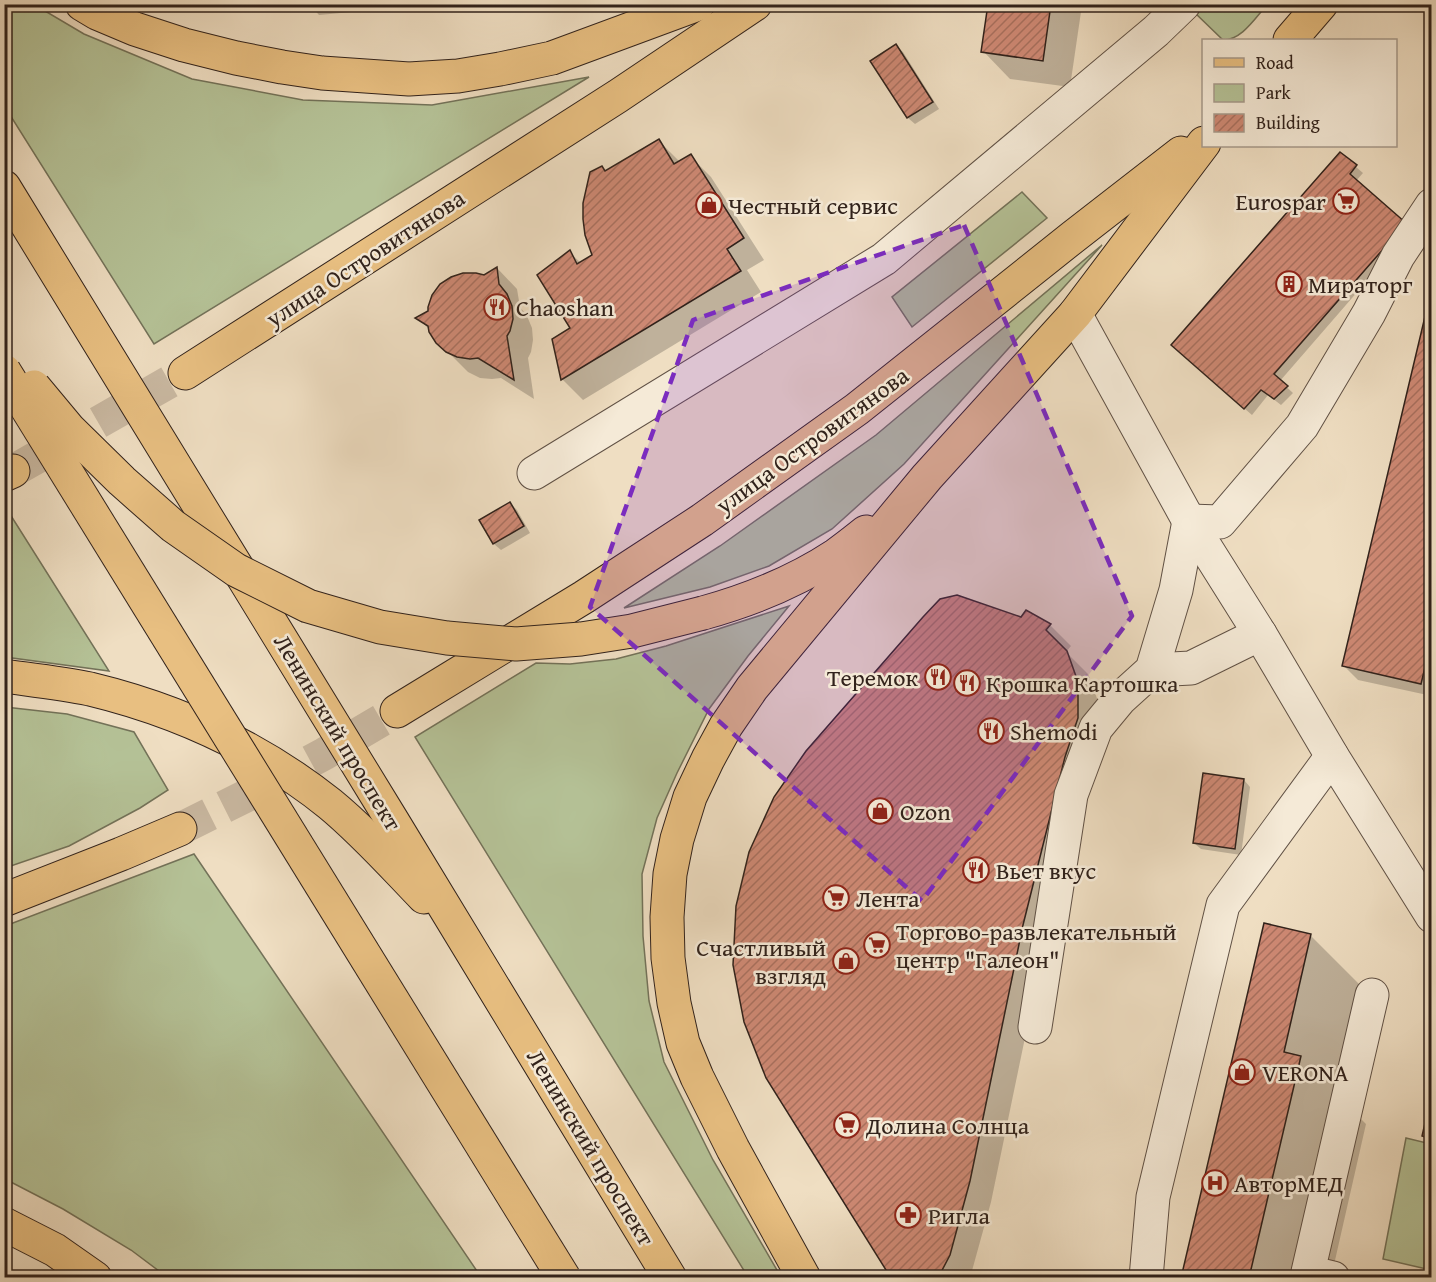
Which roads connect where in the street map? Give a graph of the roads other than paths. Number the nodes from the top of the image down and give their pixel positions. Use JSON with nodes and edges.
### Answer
{"nodes":[{"id":1,"x":82,"y":4,"type":"edge"},
{"id":2,"x":698,"y":4,"type":"edge"},
{"id":3,"x":755,"y":4,"type":"edge"},
{"id":4,"x":1184,"y":4,"type":"edge"},
{"id":5,"x":1321,"y":4,"type":"edge"},
{"id":6,"x":1291,"y":39,"type":"edge"},
{"id":7,"x":1202,"y":137,"type":"edge"},
{"id":8,"x":1202,"y":144,"type":"edge"},
{"id":9,"x":4,"y":188,"type":"edge"},
{"id":10,"x":1431,"y":205,"type":"edge"},
{"id":11,"x":1075,"y":314,"type":"junction"},
{"id":12,"x":4,"y":351,"type":"edge"},
{"id":13,"x":4,"y":371,"type":"edge"},
{"id":14,"x":185,"y":373,"type":"tunnel mouth"},
{"id":15,"x":534,"y":474,"type":"dead end"},
{"id":16,"x":927,"y":477,"type":"junction"},
{"id":17,"x":1189,"y":521,"type":"junction"},
{"id":18,"x":1260,"y":634,"type":"junction"},
{"id":19,"x":1152,"y":670,"type":"junction"},
{"id":20,"x":4,"y":676,"type":"edge"},
{"id":21,"x":397,"y":711,"type":"tunnel mouth"},
{"id":22,"x":1332,"y":756,"type":"junction"},
{"id":23,"x":180,"y":829,"type":"tunnel mouth"},
{"id":24,"x":4,"y":900,"type":"edge"},
{"id":25,"x":1431,"y":916,"type":"edge"},
{"id":26,"x":463,"y":937,"type":"junction"},
{"id":27,"x":1372,"y":995,"type":"dead end"},
{"id":28,"x":1035,"y":1028,"type":"dead end"},
{"id":29,"x":4,"y":1224,"type":"edge"},
{"id":30,"x":89,"y":1276,"type":"edge"},
{"id":31,"x":564,"y":1278,"type":"edge"},
{"id":32,"x":670,"y":1278,"type":"edge"},
{"id":33,"x":804,"y":1278,"type":"edge"},
{"id":34,"x":1146,"y":1278,"type":"edge"},
{"id":35,"x":1333,"y":1278,"type":"edge"}],
"edges":[{"from":1,"to":2,"type":"main road"},
{"from":3,"to":14,"type":"main road","name":"улица Островитянова"},
{"from":4,"to":15,"type":"lane"},
{"from":5,"to":6,"type":"main road"},
{"from":7,"to":21,"type":"main road","name":"улица Островитянова"},
{"from":8,"to":11,"type":"main road"},
{"from":9,"to":26,"type":"main road","name":"Ленинский проспект"},
{"from":10,"to":17,"type":"lane"},
{"from":11,"to":16,"type":"main road"},
{"from":11,"to":17,"type":"lane"},
{"from":12,"to":16,"type":"main road","bridge":true},
{"from":13,"to":31,"type":"main road","bridge":true},
{"from":16,"to":33,"type":"main road"},
{"from":17,"to":18,"type":"lane"},
{"from":17,"to":19,"type":"lane"},
{"from":18,"to":19,"type":"lane"},
{"from":18,"to":22,"type":"lane"},
{"from":19,"to":28,"type":"lane"},
{"from":20,"to":26,"type":"main road"},
{"from":22,"to":25,"type":"lane"},
{"from":22,"to":34,"type":"lane"},
{"from":23,"to":24,"type":"main road"},
{"from":26,"to":32,"type":"main road","name":"Ленинский проспект"},
{"from":27,"to":35,"type":"lane"},
{"from":29,"to":30,"type":"main road"}]}
